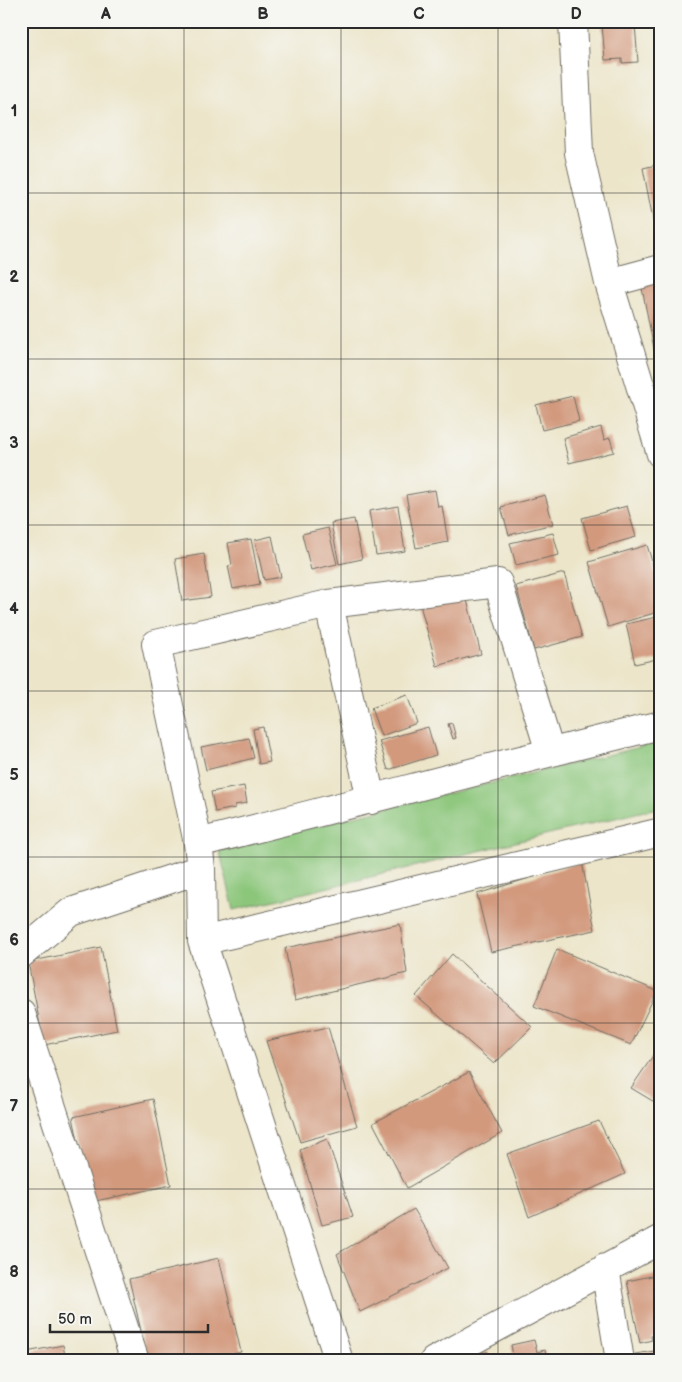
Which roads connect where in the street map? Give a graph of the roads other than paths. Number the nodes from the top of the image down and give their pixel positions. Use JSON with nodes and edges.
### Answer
{"nodes":[{"id":1,"x":573,"y":21,"type":"edge"},
{"id":2,"x":661,"y":269,"type":"edge"},
{"id":3,"x":609,"y":283,"type":"junction"},
{"id":4,"x":661,"y":454,"type":"edge"},
{"id":5,"x":329,"y":604,"type":"junction"},
{"id":6,"x":661,"y":725,"type":"edge"},
{"id":7,"x":550,"y":752,"type":"junction"},
{"id":8,"x":371,"y":800,"type":"junction"},
{"id":9,"x":661,"y":832,"type":"edge"},
{"id":10,"x":199,"y":856,"type":"junction"},
{"id":11,"x":202,"y":941,"type":"junction"},
{"id":12,"x":21,"y":954,"type":"edge"},
{"id":13,"x":21,"y":1014,"type":"edge"},
{"id":14,"x":661,"y":1238,"type":"edge"},
{"id":15,"x":605,"y":1268,"type":"junction"},
{"id":16,"x":135,"y":1361,"type":"edge"},
{"id":17,"x":339,"y":1361,"type":"edge"},
{"id":18,"x":434,"y":1361,"type":"edge"},
{"id":19,"x":620,"y":1361,"type":"edge"}],
"edges":[{"from":1,"to":3,"type":"street"},
{"from":2,"to":3,"type":"street"},
{"from":3,"to":4,"type":"street"},
{"from":5,"to":7,"type":"street"},
{"from":5,"to":8,"type":"street"},
{"from":5,"to":10,"type":"street"},
{"from":6,"to":7,"type":"street"},
{"from":7,"to":8,"type":"street"},
{"from":8,"to":10,"type":"street"},
{"from":9,"to":11,"type":"street"},
{"from":10,"to":11,"type":"street"},
{"from":10,"to":12,"type":"street"},
{"from":11,"to":17,"type":"street"},
{"from":13,"to":16,"type":"street"},
{"from":14,"to":15,"type":"street"},
{"from":15,"to":18,"type":"street"},
{"from":15,"to":19,"type":"street"}]}
